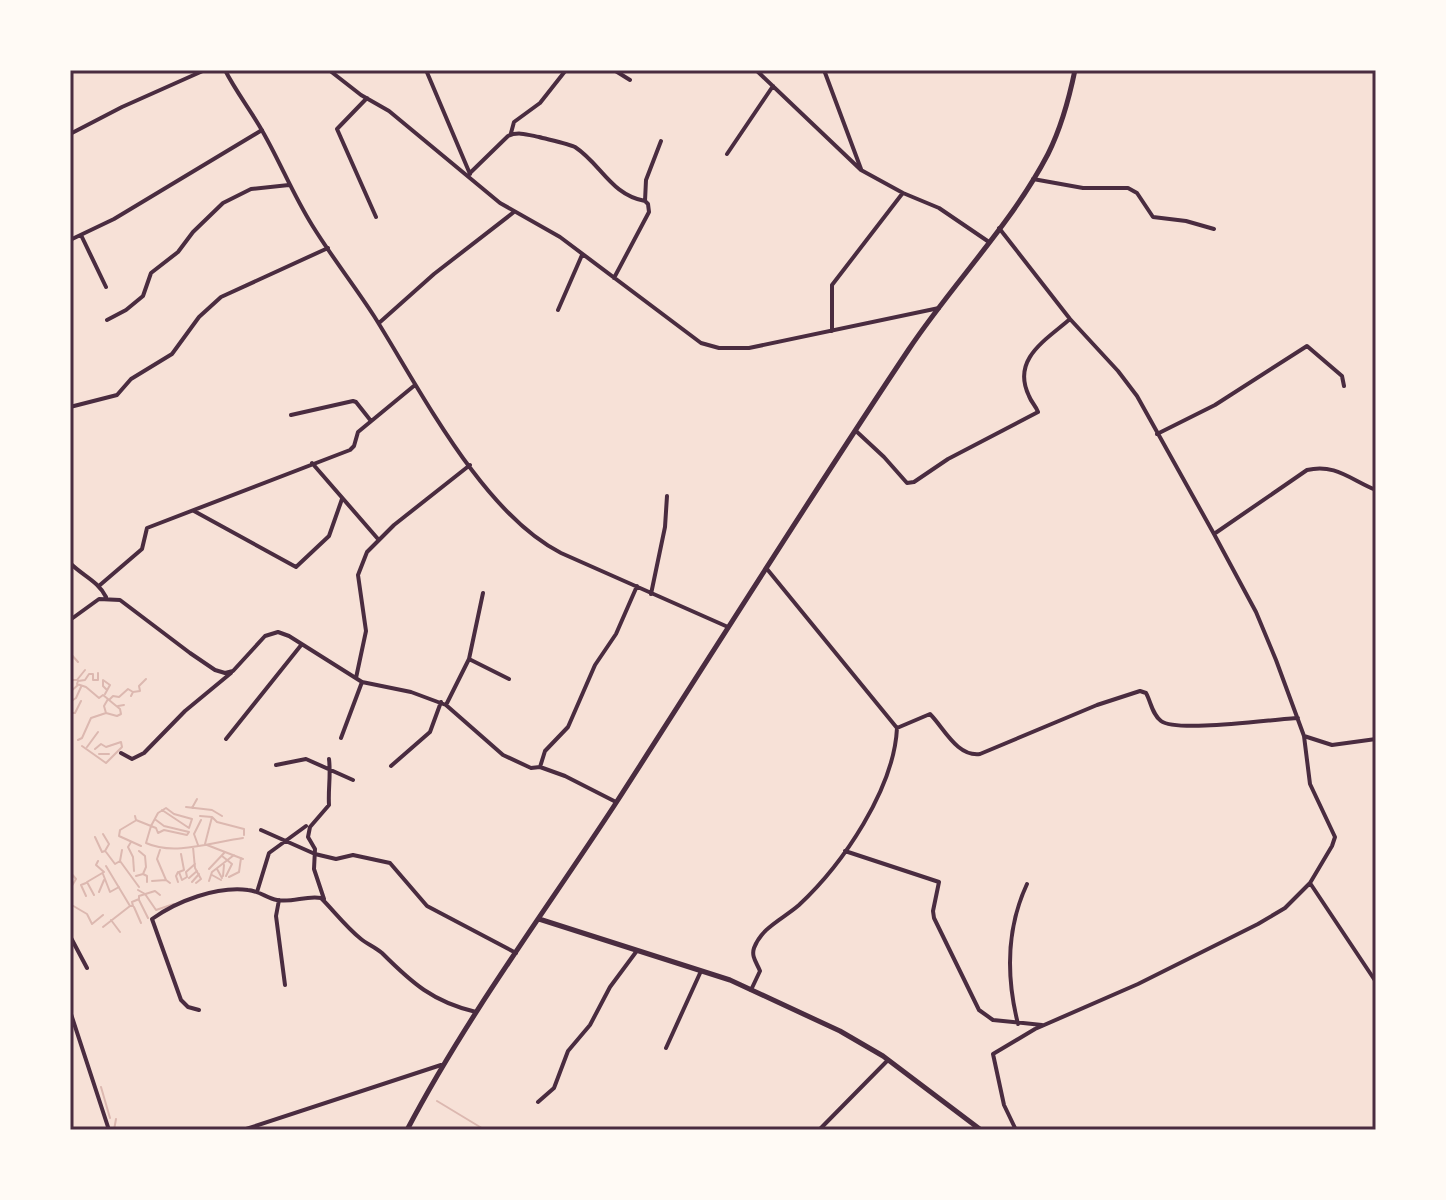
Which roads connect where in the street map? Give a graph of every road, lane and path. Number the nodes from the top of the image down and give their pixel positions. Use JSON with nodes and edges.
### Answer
{"nodes":[{"id":1,"x":205,"y":70,"type":"edge"},
{"id":2,"x":225,"y":70,"type":"edge"},
{"id":3,"x":329,"y":70,"type":"edge"},
{"id":4,"x":426,"y":70,"type":"edge"},
{"id":5,"x":566,"y":70,"type":"edge"},
{"id":6,"x":614,"y":70,"type":"edge"},
{"id":7,"x":756,"y":70,"type":"edge"},
{"id":8,"x":824,"y":70,"type":"edge"},
{"id":9,"x":1075,"y":70,"type":"edge"},
{"id":10,"x":630,"y":80,"type":"dead end"},
{"id":11,"x":773,"y":86,"type":"junction"},
{"id":12,"x":367,"y":98,"type":"junction"},
{"id":13,"x":262,"y":130,"type":"junction"},
{"id":14,"x":72,"y":131,"type":"edge"},
{"id":15,"x":511,"y":134,"type":"junction"},
{"id":16,"x":661,"y":141,"type":"dead end"},
{"id":17,"x":727,"y":154,"type":"dead end"},
{"id":18,"x":861,"y":170,"type":"junction"},
{"id":19,"x":470,"y":173,"type":"junction"},
{"id":20,"x":474,"y":179,"type":"junction"},
{"id":21,"x":1033,"y":179,"type":"junction"},
{"id":22,"x":289,"y":185,"type":"junction"},
{"id":23,"x":903,"y":193,"type":"junction"},
{"id":24,"x":645,"y":201,"type":"junction"},
{"id":25,"x":514,"y":212,"type":"junction"},
{"id":26,"x":376,"y":217,"type":"dead end"},
{"id":27,"x":999,"y":228,"type":"junction"},
{"id":28,"x":1214,"y":229,"type":"dead end"},
{"id":29,"x":81,"y":235,"type":"junction"},
{"id":30,"x":70,"y":240,"type":"edge"},
{"id":31,"x":989,"y":242,"type":"junction"},
{"id":32,"x":328,"y":248,"type":"junction"},
{"id":33,"x":582,"y":255,"type":"junction"},
{"id":34,"x":614,"y":278,"type":"junction"},
{"id":35,"x":106,"y":287,"type":"dead end"},
{"id":36,"x":939,"y":308,"type":"junction"},
{"id":37,"x":558,"y":310,"type":"dead end"},
{"id":38,"x":1070,"y":319,"type":"junction"},
{"id":39,"x":107,"y":320,"type":"dead end"},
{"id":40,"x":379,"y":323,"type":"junction"},
{"id":41,"x":832,"y":331,"type":"junction"},
{"id":42,"x":415,"y":385,"type":"junction"},
{"id":43,"x":1344,"y":386,"type":"dead end"},
{"id":44,"x":70,"y":407,"type":"edge"},
{"id":45,"x":291,"y":415,"type":"dead end"},
{"id":46,"x":371,"y":421,"type":"junction"},
{"id":47,"x":856,"y":431,"type":"junction"},
{"id":48,"x":1157,"y":434,"type":"junction"},
{"id":49,"x":312,"y":463,"type":"junction"},
{"id":50,"x":470,"y":465,"type":"junction"},
{"id":51,"x":1376,"y":490,"type":"edge"},
{"id":52,"x":667,"y":496,"type":"dead end"},
{"id":53,"x":342,"y":499,"type":"junction"},
{"id":54,"x":194,"y":511,"type":"junction"},
{"id":55,"x":1214,"y":534,"type":"junction"},
{"id":56,"x":378,"y":539,"type":"junction"},
{"id":57,"x":70,"y":563,"type":"edge"},
{"id":58,"x":767,"y":569,"type":"junction"},
{"id":59,"x":100,"y":585,"type":"junction"},
{"id":60,"x":637,"y":586,"type":"junction"},
{"id":61,"x":483,"y":593,"type":"dead end"},
{"id":62,"x":651,"y":594,"type":"junction"},
{"id":63,"x":106,"y":597,"type":"junction"},
{"id":64,"x":70,"y":620,"type":"edge"},
{"id":65,"x":728,"y":627,"type":"junction"},
{"id":66,"x":302,"y":644,"type":"junction"},
{"id":67,"x":469,"y":659,"type":"junction"},
{"id":68,"x":233,"y":671,"type":"junction"},
{"id":69,"x":356,"y":678,"type":"junction"},
{"id":70,"x":509,"y":679,"type":"dead end"},
{"id":71,"x":362,"y":682,"type":"junction"},
{"id":72,"x":443,"y":704,"type":"junction"},
{"id":73,"x":1298,"y":718,"type":"junction"},
{"id":74,"x":897,"y":728,"type":"junction"},
{"id":75,"x":1304,"y":736,"type":"junction"},
{"id":76,"x":341,"y":738,"type":"dead end"},
{"id":77,"x":226,"y":739,"type":"dead end"},
{"id":78,"x":1376,"y":739,"type":"edge"},
{"id":79,"x":121,"y":753,"type":"dead end"},
{"id":80,"x":329,"y":759,"type":"dead end"},
{"id":81,"x":276,"y":765,"type":"dead end"},
{"id":82,"x":391,"y":766,"type":"dead end"},
{"id":83,"x":540,"y":767,"type":"junction"},
{"id":84,"x":353,"y":780,"type":"dead end"},
{"id":85,"x":616,"y":802,"type":"junction"},
{"id":86,"x":306,"y":826,"type":"dead end"},
{"id":87,"x":261,"y":830,"type":"dead end"},
{"id":88,"x":286,"y":840,"type":"junction"},
{"id":89,"x":845,"y":851,"type":"junction"},
{"id":90,"x":315,"y":854,"type":"junction"},
{"id":91,"x":1310,"y":883,"type":"junction"},
{"id":92,"x":1027,"y":884,"type":"dead end"},
{"id":93,"x":257,"y":892,"type":"junction"},
{"id":94,"x":279,"y":900,"type":"junction"},
{"id":95,"x":324,"y":901,"type":"junction"},
{"id":96,"x":539,"y":919,"type":"junction"},
{"id":97,"x":70,"y":936,"type":"edge"},
{"id":98,"x":636,"y":952,"type":"junction"},
{"id":99,"x":516,"y":953,"type":"junction"},
{"id":100,"x":87,"y":968,"type":"dead end"},
{"id":101,"x":701,"y":971,"type":"junction"},
{"id":102,"x":1376,"y":982,"type":"edge"},
{"id":103,"x":285,"y":985,"type":"dead end"},
{"id":104,"x":751,"y":990,"type":"junction"},
{"id":105,"x":199,"y":1010,"type":"dead end"},
{"id":106,"x":70,"y":1011,"type":"edge"},
{"id":107,"x":476,"y":1012,"type":"junction"},
{"id":108,"x":1018,"y":1024,"type":"junction"},
{"id":109,"x":1044,"y":1025,"type":"junction"},
{"id":110,"x":666,"y":1048,"type":"dead end"},
{"id":111,"x":888,"y":1060,"type":"junction"},
{"id":112,"x":441,"y":1065,"type":"junction"},
{"id":113,"x":538,"y":1102,"type":"dead end"},
{"id":114,"x":109,"y":1130,"type":"edge"},
{"id":115,"x":243,"y":1130,"type":"edge"},
{"id":116,"x":407,"y":1130,"type":"edge"},
{"id":117,"x":819,"y":1130,"type":"edge"},
{"id":118,"x":981,"y":1130,"type":"edge"},
{"id":119,"x":1016,"y":1130,"type":"edge"}],
"edges":[{"from":1,"to":14,"type":"street"},
{"from":2,"to":13,"type":"street"},
{"from":3,"to":12,"type":"street"},
{"from":4,"to":19,"type":"street"},
{"from":5,"to":15,"type":"street"},
{"from":6,"to":10,"type":"street"},
{"from":7,"to":11,"type":"street"},
{"from":8,"to":18,"type":"street"},
{"from":9,"to":21,"type":"main road"},
{"from":11,"to":17,"type":"street"},
{"from":11,"to":18,"type":"street"},
{"from":12,"to":20,"type":"street"},
{"from":12,"to":26,"type":"street"},
{"from":13,"to":22,"type":"street"},
{"from":13,"to":29,"type":"street"},
{"from":15,"to":19,"type":"street"},
{"from":15,"to":24,"type":"street"},
{"from":16,"to":24,"type":"street"},
{"from":18,"to":23,"type":"street"},
{"from":19,"to":20,"type":"street"},
{"from":20,"to":25,"type":"street"},
{"from":21,"to":27,"type":"main road"},
{"from":21,"to":28,"type":"street"},
{"from":22,"to":32,"type":"street"},
{"from":22,"to":39,"type":"street"},
{"from":23,"to":31,"type":"street"},
{"from":23,"to":41,"type":"street"},
{"from":24,"to":34,"type":"street"},
{"from":25,"to":33,"type":"street"},
{"from":25,"to":40,"type":"street"},
{"from":27,"to":31,"type":"main road"},
{"from":27,"to":38,"type":"street"},
{"from":29,"to":30,"type":"street"},
{"from":29,"to":35,"type":"street"},
{"from":31,"to":36,"type":"main road"},
{"from":32,"to":40,"type":"street"},
{"from":32,"to":44,"type":"street"},
{"from":33,"to":34,"type":"street"},
{"from":33,"to":37,"type":"street"},
{"from":34,"to":41,"type":"street"},
{"from":36,"to":41,"type":"street"},
{"from":36,"to":47,"type":"main road"},
{"from":38,"to":47,"type":"street"},
{"from":38,"to":48,"type":"street"},
{"from":40,"to":42,"type":"street"},
{"from":42,"to":46,"type":"street"},
{"from":42,"to":50,"type":"street"},
{"from":43,"to":48,"type":"street"},
{"from":45,"to":46,"type":"street"},
{"from":46,"to":49,"type":"street"},
{"from":47,"to":58,"type":"main road"},
{"from":48,"to":55,"type":"street"},
{"from":49,"to":53,"type":"street"},
{"from":49,"to":54,"type":"street"},
{"from":50,"to":56,"type":"street"},
{"from":50,"to":60,"type":"street"},
{"from":51,"to":55,"type":"street"},
{"from":52,"to":62,"type":"street"},
{"from":53,"to":54,"type":"street"},
{"from":53,"to":56,"type":"street"},
{"from":54,"to":59,"type":"street"},
{"from":55,"to":73,"type":"street"},
{"from":56,"to":69,"type":"street"},
{"from":57,"to":59,"type":"street"},
{"from":58,"to":65,"type":"main road"},
{"from":58,"to":74,"type":"street"},
{"from":59,"to":63,"type":"street"},
{"from":60,"to":62,"type":"street"},
{"from":60,"to":83,"type":"street"},
{"from":61,"to":67,"type":"street"},
{"from":62,"to":65,"type":"street"},
{"from":63,"to":64,"type":"street"},
{"from":63,"to":68,"type":"street"},
{"from":65,"to":85,"type":"main road"},
{"from":66,"to":68,"type":"street"},
{"from":66,"to":69,"type":"street"},
{"from":66,"to":77,"type":"street"},
{"from":67,"to":70,"type":"street"},
{"from":67,"to":72,"type":"street"},
{"from":68,"to":79,"type":"street"},
{"from":69,"to":71,"type":"street"},
{"from":71,"to":72,"type":"street"},
{"from":71,"to":76,"type":"street"},
{"from":72,"to":82,"type":"street"},
{"from":72,"to":83,"type":"street"},
{"from":73,"to":74,"type":"street"},
{"from":73,"to":75,"type":"street"},
{"from":74,"to":89,"type":"street"},
{"from":75,"to":78,"type":"street"},
{"from":75,"to":91,"type":"street"},
{"from":80,"to":90,"type":"street"},
{"from":81,"to":84,"type":"street"},
{"from":83,"to":85,"type":"street"},
{"from":85,"to":96,"type":"main road"},
{"from":86,"to":88,"type":"street"},
{"from":87,"to":88,"type":"street"},
{"from":88,"to":90,"type":"street"},
{"from":88,"to":93,"type":"street"},
{"from":89,"to":104,"type":"street"},
{"from":89,"to":108,"type":"street"},
{"from":90,"to":95,"type":"street"},
{"from":90,"to":99,"type":"street"},
{"from":91,"to":102,"type":"street"},
{"from":91,"to":109,"type":"street"},
{"from":92,"to":108,"type":"street"},
{"from":93,"to":94,"type":"street"},
{"from":93,"to":105,"type":"street"},
{"from":94,"to":95,"type":"street"},
{"from":94,"to":103,"type":"street"},
{"from":95,"to":107,"type":"street"},
{"from":96,"to":98,"type":"main road"},
{"from":96,"to":99,"type":"main road"},
{"from":97,"to":100,"type":"street"},
{"from":98,"to":101,"type":"main road"},
{"from":98,"to":113,"type":"street"},
{"from":99,"to":107,"type":"main road"},
{"from":101,"to":104,"type":"main road"},
{"from":101,"to":110,"type":"street"},
{"from":104,"to":111,"type":"main road"},
{"from":106,"to":114,"type":"street"},
{"from":107,"to":112,"type":"main road"},
{"from":108,"to":109,"type":"street"},
{"from":109,"to":119,"type":"street"},
{"from":111,"to":117,"type":"street"},
{"from":111,"to":118,"type":"main road"},
{"from":112,"to":115,"type":"street"},
{"from":112,"to":116,"type":"main road"}]}
